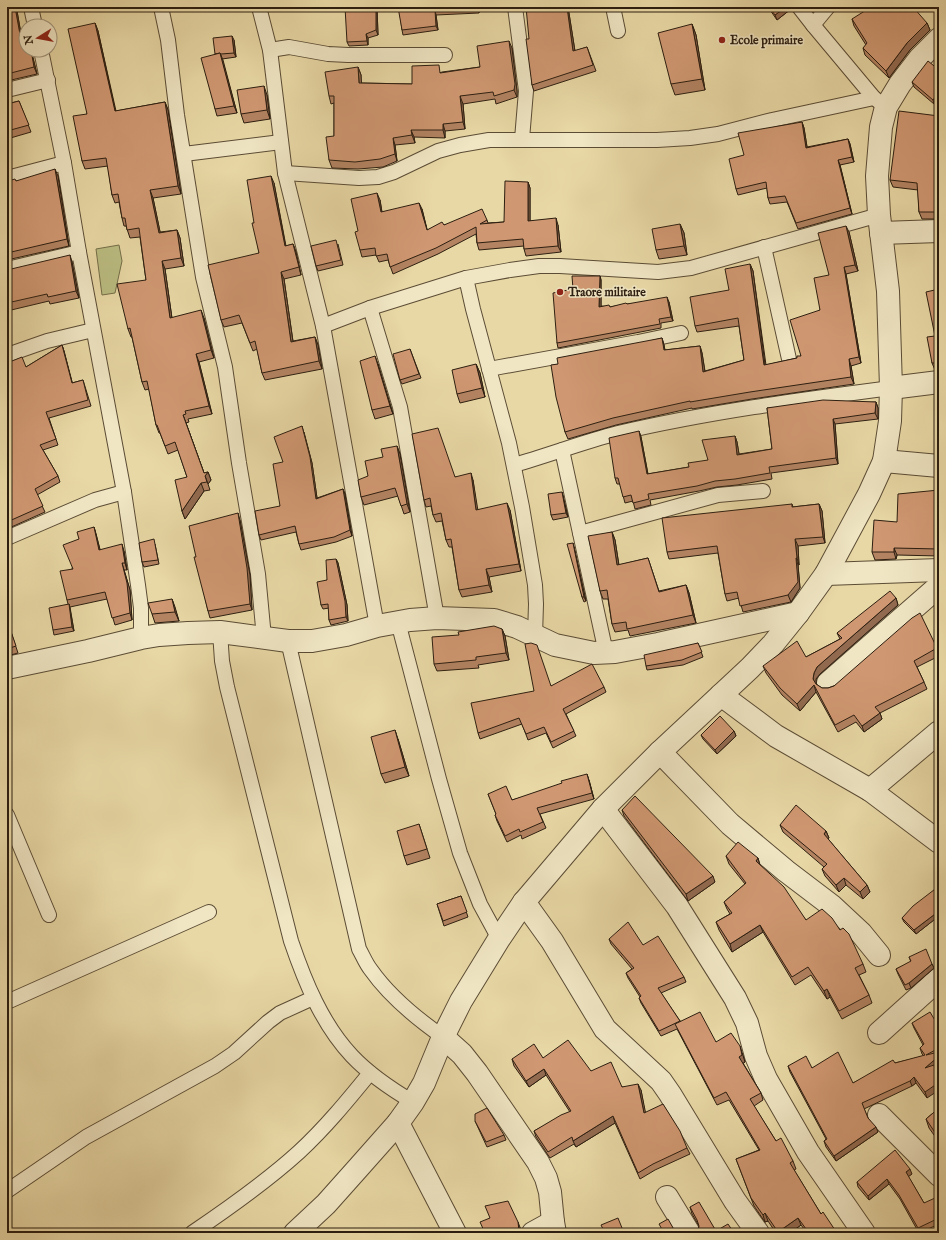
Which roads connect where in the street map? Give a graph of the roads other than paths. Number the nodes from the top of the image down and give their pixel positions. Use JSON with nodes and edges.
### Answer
{"nodes":[{"id":1,"x":31,"y":7,"type":"edge"},
{"id":2,"x":161,"y":7,"type":"edge"},
{"id":3,"x":259,"y":7,"type":"edge"},
{"id":4,"x":514,"y":7,"type":"edge"},
{"id":5,"x":613,"y":7,"type":"edge"},
{"id":6,"x":799,"y":7,"type":"edge"},
{"id":7,"x":828,"y":7,"type":"edge"},
{"id":8,"x":33,"y":18,"type":"edge"},
{"id":9,"x":812,"y":25,"type":"junction"},
{"id":10,"x":618,"y":31,"type":"dead end"},
{"id":11,"x":939,"y":38,"type":"edge"},
{"id":12,"x":270,"y":50,"type":"junction"},
{"id":13,"x":445,"y":55,"type":"dead end"},
{"id":14,"x":43,"y":58,"type":"edge"},
{"id":15,"x":48,"y":80,"type":"junction"},
{"id":16,"x":7,"y":90,"type":"edge"},
{"id":17,"x":880,"y":102,"type":"junction"},
{"id":18,"x":522,"y":140,"type":"junction"},
{"id":19,"x":281,"y":142,"type":"junction"},
{"id":20,"x":184,"y":154,"type":"junction"},
{"id":21,"x":64,"y":163,"type":"junction"},
{"id":22,"x":285,"y":174,"type":"junction"},
{"id":23,"x":7,"y":178,"type":"edge"},
{"id":24,"x":880,"y":224,"type":"junction"},
{"id":25,"x":939,"y":231,"type":"edge"},
{"id":26,"x":764,"y":247,"type":"junction"},
{"id":27,"x":79,"y":252,"type":"junction"},
{"id":28,"x":7,"y":269,"type":"edge"},
{"id":29,"x":466,"y":278,"type":"junction"},
{"id":30,"x":370,"y":308,"type":"junction"},
{"id":31,"x":323,"y":326,"type":"junction"},
{"id":32,"x":93,"y":330,"type":"junction"},
{"id":33,"x":680,"y":333,"type":"dead end"},
{"id":34,"x":7,"y":355,"type":"edge"},
{"id":35,"x":789,"y":359,"type":"edge"},
{"id":36,"x":489,"y":369,"type":"junction"},
{"id":37,"x":939,"y":382,"type":"edge"},
{"id":38,"x":891,"y":388,"type":"junction"},
{"id":39,"x":562,"y":450,"type":"junction"},
{"id":40,"x":884,"y":461,"type":"junction"},
{"id":41,"x":514,"y":465,"type":"junction"},
{"id":42,"x":939,"y":466,"type":"edge"},
{"id":43,"x":763,"y":491,"type":"dead end"},
{"id":44,"x":124,"y":492,"type":"junction"},
{"id":45,"x":580,"y":533,"type":"junction"},
{"id":46,"x":7,"y":538,"type":"edge"},
{"id":47,"x":939,"y":570,"type":"edge"},
{"id":48,"x":826,"y":574,"type":"junction"},
{"id":49,"x":939,"y":586,"type":"edge"},
{"id":50,"x":798,"y":613,"type":"junction"},
{"id":51,"x":437,"y":618,"type":"junction"},
{"id":52,"x":398,"y":622,"type":"junction"},
{"id":53,"x":377,"y":626,"type":"junction"},
{"id":54,"x":220,"y":632,"type":"junction"},
{"id":55,"x":535,"y":636,"type":"junction"},
{"id":56,"x":141,"y":638,"type":"junction"},
{"id":57,"x":264,"y":638,"type":"junction"},
{"id":58,"x":288,"y":641,"type":"junction"},
{"id":59,"x":606,"y":652,"type":"junction"},
{"id":60,"x":7,"y":668,"type":"edge"},
{"id":61,"x":828,"y":683,"type":"dead end"},
{"id":62,"x":721,"y":695,"type":"junction"},
{"id":63,"x":939,"y":732,"type":"edge"},
{"id":64,"x":660,"y":752,"type":"junction"},
{"id":65,"x":870,"y":790,"type":"junction"},
{"id":66,"x":603,"y":809,"type":"junction"},
{"id":67,"x":7,"y":815,"type":"edge"},
{"id":68,"x":939,"y":842,"type":"edge"},
{"id":69,"x":524,"y":902,"type":"junction"},
{"id":70,"x":209,"y":912,"type":"dead end"},
{"id":71,"x":49,"y":916,"type":"dead end"},
{"id":72,"x":499,"y":939,"type":"junction"},
{"id":73,"x":879,"y":955,"type":"dead end"},
{"id":74,"x":939,"y":979,"type":"edge"},
{"id":75,"x":313,"y":998,"type":"junction"},
{"id":76,"x":7,"y":1002,"type":"edge"},
{"id":77,"x":879,"y":1033,"type":"dead end"},
{"id":78,"x":443,"y":1037,"type":"junction"},
{"id":79,"x":370,"y":1073,"type":"junction"},
{"id":80,"x":413,"y":1102,"type":"junction"},
{"id":81,"x":879,"y":1115,"type":"dead end"},
{"id":82,"x":398,"y":1123,"type":"junction"},
{"id":83,"x":939,"y":1175,"type":"edge"},
{"id":84,"x":7,"y":1191,"type":"edge"},
{"id":85,"x":667,"y":1197,"type":"dead end"},
{"id":86,"x":554,"y":1228,"type":"edge"},
{"id":87,"x":192,"y":1233,"type":"edge"},
{"id":88,"x":295,"y":1233,"type":"edge"},
{"id":89,"x":455,"y":1233,"type":"edge"},
{"id":90,"x":533,"y":1233,"type":"edge"},
{"id":91,"x":689,"y":1233,"type":"edge"},
{"id":92,"x":758,"y":1233,"type":"edge"},
{"id":93,"x":864,"y":1233,"type":"edge"}],
"edges":[{"from":1,"to":8,"type":"lane"},
{"from":2,"to":20,"type":"lane"},
{"from":3,"to":12,"type":"lane"},
{"from":4,"to":18,"type":"lane"},
{"from":5,"to":10,"type":"lane"},
{"from":6,"to":9,"type":"lane"},
{"from":7,"to":9,"type":"lane"},
{"from":9,"to":17,"type":"lane"},
{"from":11,"to":17,"type":"street"},
{"from":12,"to":13,"type":"lane"},
{"from":12,"to":19,"type":"lane"},
{"from":14,"to":15,"type":"lane"},
{"from":15,"to":16,"type":"lane"},
{"from":15,"to":21,"type":"lane"},
{"from":17,"to":18,"type":"lane"},
{"from":17,"to":24,"type":"street"},
{"from":18,"to":22,"type":"lane"},
{"from":19,"to":20,"type":"lane"},
{"from":19,"to":22,"type":"lane"},
{"from":20,"to":57,"type":"lane"},
{"from":21,"to":23,"type":"lane"},
{"from":21,"to":27,"type":"lane"},
{"from":22,"to":31,"type":"lane"},
{"from":24,"to":25,"type":"street"},
{"from":24,"to":26,"type":"lane"},
{"from":24,"to":38,"type":"street"},
{"from":26,"to":29,"type":"lane"},
{"from":26,"to":35,"type":"lane"},
{"from":27,"to":28,"type":"lane"},
{"from":27,"to":32,"type":"lane"},
{"from":29,"to":30,"type":"lane"},
{"from":29,"to":36,"type":"lane"},
{"from":30,"to":31,"type":"lane"},
{"from":30,"to":51,"type":"lane"},
{"from":31,"to":53,"type":"lane"},
{"from":32,"to":34,"type":"lane"},
{"from":32,"to":44,"type":"lane"},
{"from":33,"to":36,"type":"lane"},
{"from":36,"to":41,"type":"lane"},
{"from":37,"to":38,"type":"street"},
{"from":38,"to":39,"type":"lane"},
{"from":38,"to":40,"type":"street"},
{"from":39,"to":41,"type":"lane"},
{"from":39,"to":45,"type":"lane"},
{"from":40,"to":42,"type":"street"},
{"from":40,"to":48,"type":"street"},
{"from":41,"to":55,"type":"lane"},
{"from":43,"to":45,"type":"lane"},
{"from":44,"to":46,"type":"lane"},
{"from":44,"to":56,"type":"lane"},
{"from":45,"to":59,"type":"lane"},
{"from":47,"to":48,"type":"street"},
{"from":48,"to":50,"type":"street"},
{"from":49,"to":61,"type":"street"},
{"from":50,"to":59,"type":"street"},
{"from":50,"to":62,"type":"street"},
{"from":51,"to":52,"type":"street"},
{"from":51,"to":55,"type":"street"},
{"from":52,"to":53,"type":"street"},
{"from":52,"to":72,"type":"lane"},
{"from":53,"to":58,"type":"street"},
{"from":54,"to":56,"type":"street"},
{"from":54,"to":57,"type":"street"},
{"from":54,"to":75,"type":"lane"},
{"from":55,"to":59,"type":"street"},
{"from":56,"to":60,"type":"street"},
{"from":57,"to":58,"type":"street"},
{"from":58,"to":78,"type":"lane"},
{"from":62,"to":64,"type":"street"},
{"from":62,"to":65,"type":"street"},
{"from":63,"to":65,"type":"street"},
{"from":64,"to":66,"type":"street"},
{"from":64,"to":73,"type":"street"},
{"from":65,"to":68,"type":"street"},
{"from":66,"to":69,"type":"street"},
{"from":66,"to":93,"type":"street"},
{"from":67,"to":71,"type":"lane"},
{"from":69,"to":72,"type":"street"},
{"from":69,"to":92,"type":"street"},
{"from":70,"to":76,"type":"lane"},
{"from":72,"to":78,"type":"street"},
{"from":74,"to":77,"type":"street"},
{"from":75,"to":79,"type":"lane"},
{"from":75,"to":84,"type":"lane"},
{"from":78,"to":80,"type":"street"},
{"from":78,"to":86,"type":"street"},
{"from":79,"to":80,"type":"lane"},
{"from":79,"to":87,"type":"lane"},
{"from":80,"to":82,"type":"street"},
{"from":81,"to":83,"type":"street"},
{"from":82,"to":88,"type":"street"},
{"from":82,"to":89,"type":"street"},
{"from":85,"to":91,"type":"street"},
{"from":86,"to":90,"type":"street"}]}
